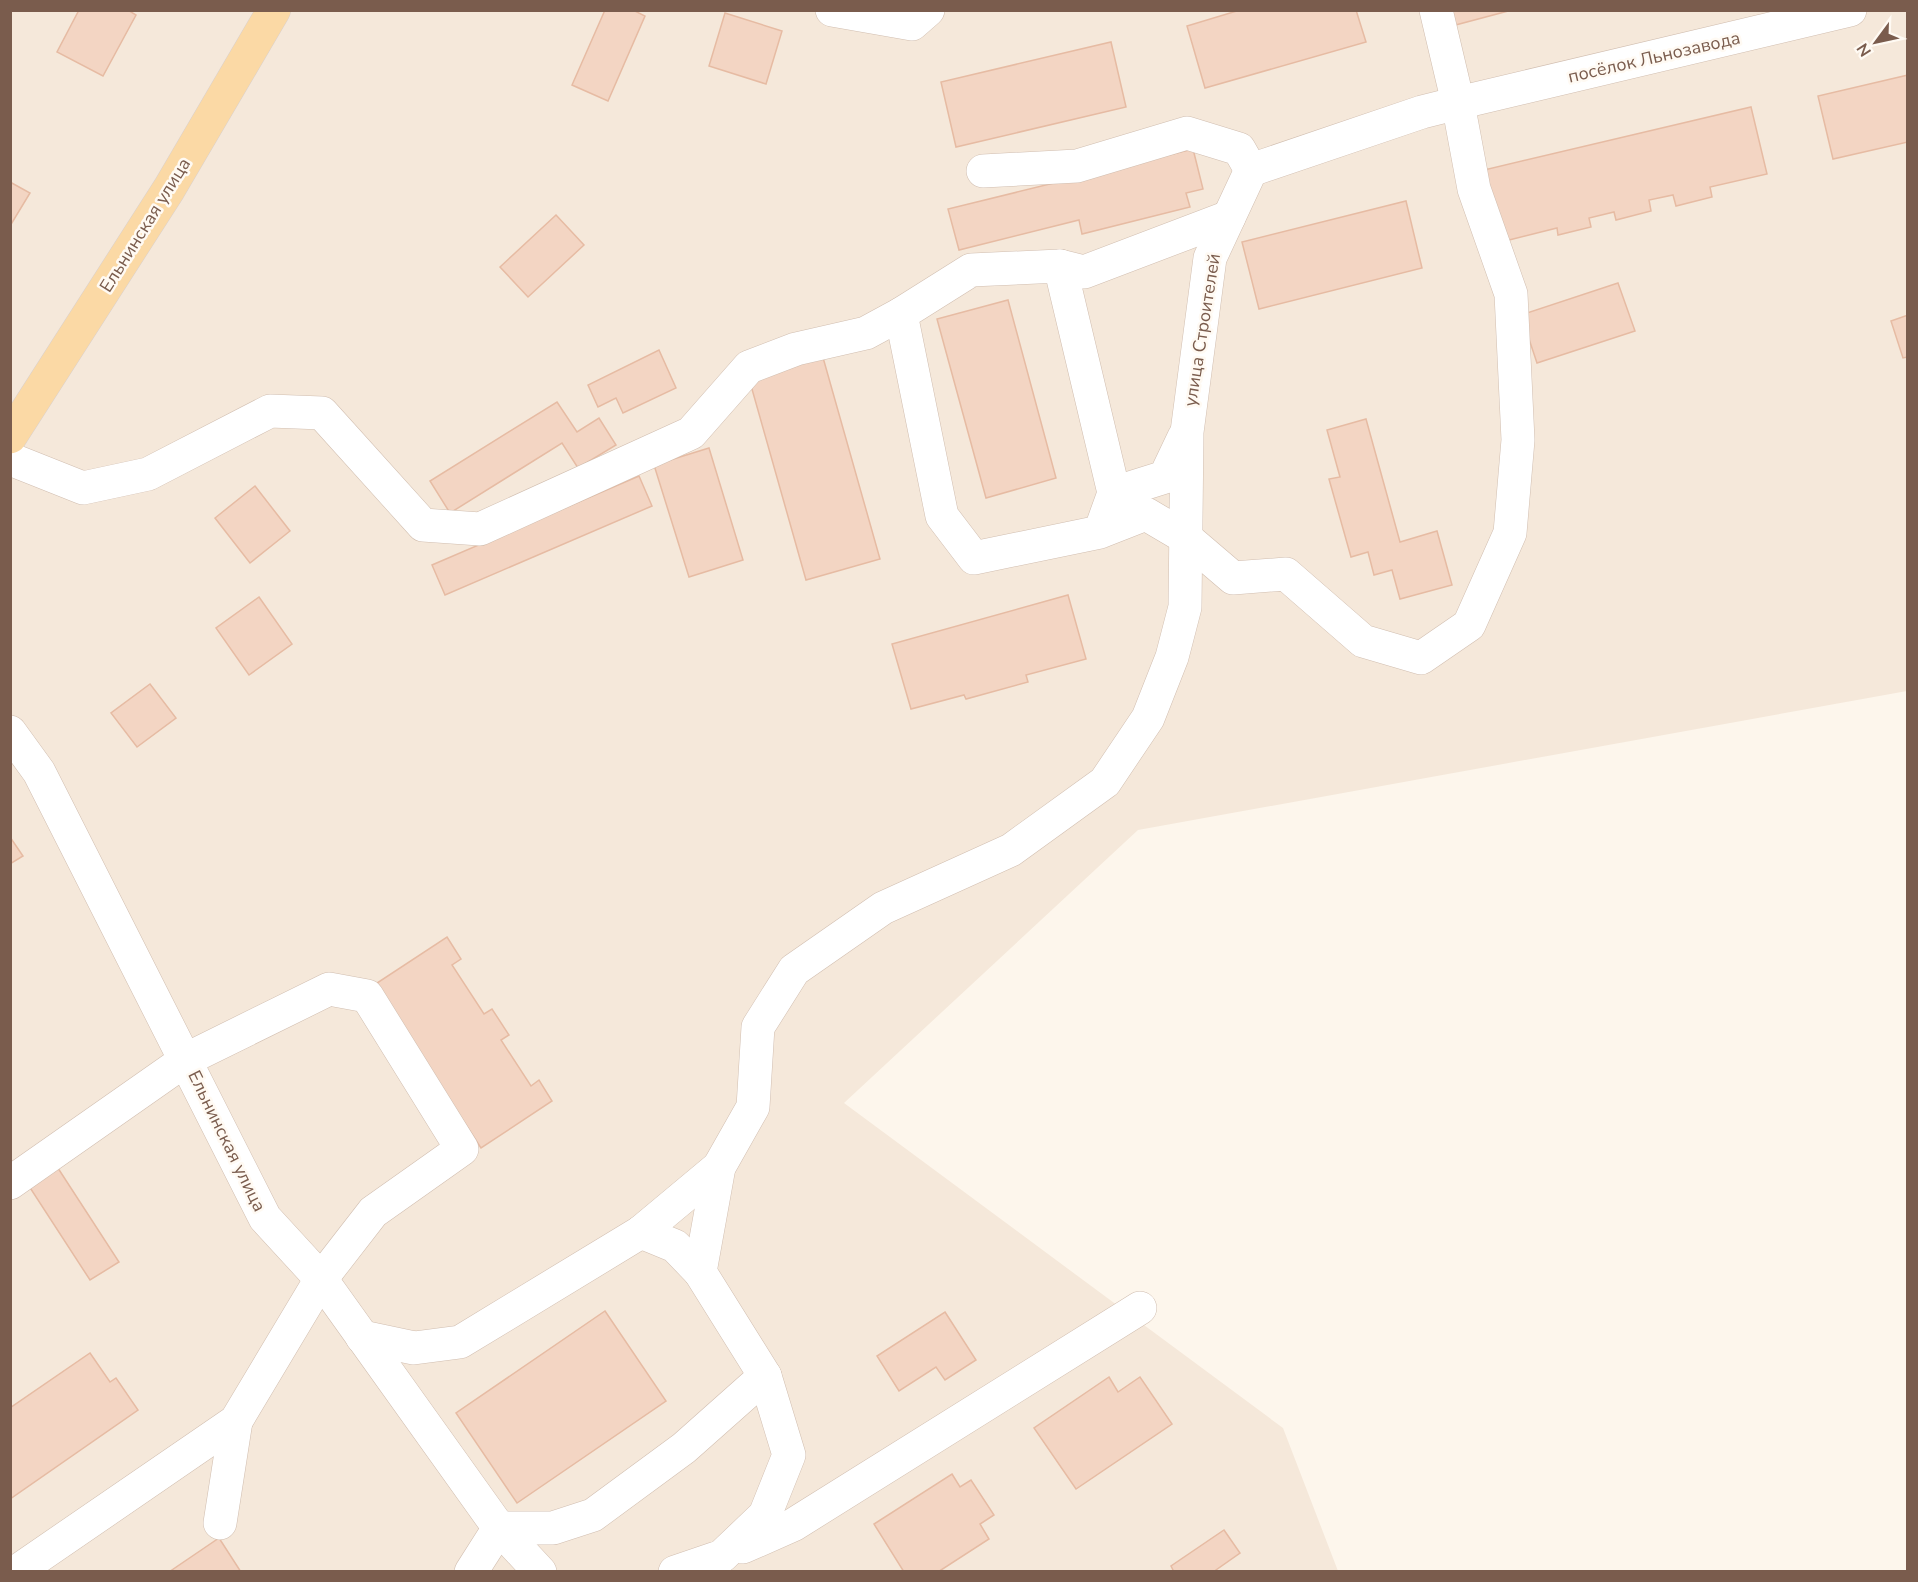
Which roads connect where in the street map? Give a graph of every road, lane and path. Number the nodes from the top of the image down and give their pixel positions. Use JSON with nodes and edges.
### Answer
{"nodes":[{"id":1,"x":274,"y":10,"type":"edge"},
{"id":2,"x":832,"y":10,"type":"edge"},
{"id":3,"x":928,"y":10,"type":"edge"},
{"id":4,"x":1436,"y":10,"type":"edge"},
{"id":5,"x":1850,"y":10,"type":"edge"},
{"id":6,"x":1458,"y":103,"type":"junction"},
{"id":7,"x":1251,"y":170,"type":"junction"},
{"id":8,"x":983,"y":171,"type":"dead end"},
{"id":9,"x":1229,"y":217,"type":"junction"},
{"id":10,"x":1060,"y":266,"type":"junction"},
{"id":11,"x":902,"y":314,"type":"junction"},
{"id":12,"x":1187,"y":432,"type":"junction"},
{"id":13,"x":10,"y":437,"type":"edge"},
{"id":14,"x":10,"y":459,"type":"edge"},
{"id":15,"x":1114,"y":493,"type":"junction"},
{"id":16,"x":1100,"y":532,"type":"junction"},
{"id":17,"x":1185,"y":537,"type":"junction"},
{"id":18,"x":10,"y":732,"type":"edge"},
{"id":19,"x":187,"y":1059,"type":"junction"},
{"id":20,"x":719,"y":1167,"type":"junction"},
{"id":21,"x":10,"y":1183,"type":"edge"},
{"id":22,"x":641,"y":1233,"type":"junction"},
{"id":23,"x":700,"y":1272,"type":"junction"},
{"id":24,"x":321,"y":1279,"type":"junction"},
{"id":25,"x":1140,"y":1308,"type":"dead end"},
{"id":26,"x":362,"y":1337,"type":"junction"},
{"id":27,"x":765,"y":1376,"type":"junction"},
{"id":28,"x":236,"y":1421,"type":"junction"},
{"id":29,"x":220,"y":1523,"type":"dead end"},
{"id":30,"x":499,"y":1528,"type":"junction"},
{"id":31,"x":722,"y":1556,"type":"junction"},
{"id":32,"x":16,"y":1572,"type":"edge"},
{"id":33,"x":471,"y":1572,"type":"edge"},
{"id":34,"x":540,"y":1572,"type":"edge"},
{"id":35,"x":675,"y":1572,"type":"edge"}],
"edges":[{"from":1,"to":13,"type":"main road","name":"Ельнинская улица"},
{"from":2,"to":3,"type":"street"},
{"from":4,"to":6,"type":"street"},
{"from":5,"to":6,"type":"street","name":"посёлок Льнозавода"},
{"from":6,"to":7,"type":"street","name":"посёлок Льнозавода"},
{"from":6,"to":17,"type":"street"},
{"from":7,"to":8,"type":"street"},
{"from":7,"to":9,"type":"street","name":"улица Строителей"},
{"from":9,"to":10,"type":"street"},
{"from":9,"to":12,"type":"street","name":"улица Строителей"},
{"from":10,"to":11,"type":"street"},
{"from":10,"to":15,"type":"street"},
{"from":11,"to":14,"type":"street"},
{"from":11,"to":16,"type":"street"},
{"from":12,"to":15,"type":"street"},
{"from":12,"to":17,"type":"street","name":"улица Строителей"},
{"from":15,"to":16,"type":"street"},
{"from":16,"to":17,"type":"street"},
{"from":17,"to":20,"type":"street","name":"улица Строителей"},
{"from":18,"to":19,"type":"street","name":"Ельнинская улица"},
{"from":19,"to":21,"type":"street"},
{"from":19,"to":24,"type":"street","name":"Ельнинская улица"},
{"from":19,"to":24,"type":"street"},
{"from":20,"to":22,"type":"street"},
{"from":20,"to":23,"type":"street"},
{"from":22,"to":23,"type":"street"},
{"from":22,"to":26,"type":"street"},
{"from":23,"to":27,"type":"street"},
{"from":24,"to":26,"type":"street","name":"Ельнинская улица"},
{"from":24,"to":28,"type":"street"},
{"from":25,"to":31,"type":"street"},
{"from":26,"to":30,"type":"street","name":"Ельнинская улица"},
{"from":27,"to":30,"type":"street"},
{"from":27,"to":31,"type":"street"},
{"from":28,"to":29,"type":"street"},
{"from":28,"to":32,"type":"street"},
{"from":30,"to":33,"type":"street"},
{"from":30,"to":34,"type":"street","name":"Ельнинская улица"},
{"from":31,"to":35,"type":"street"}]}
